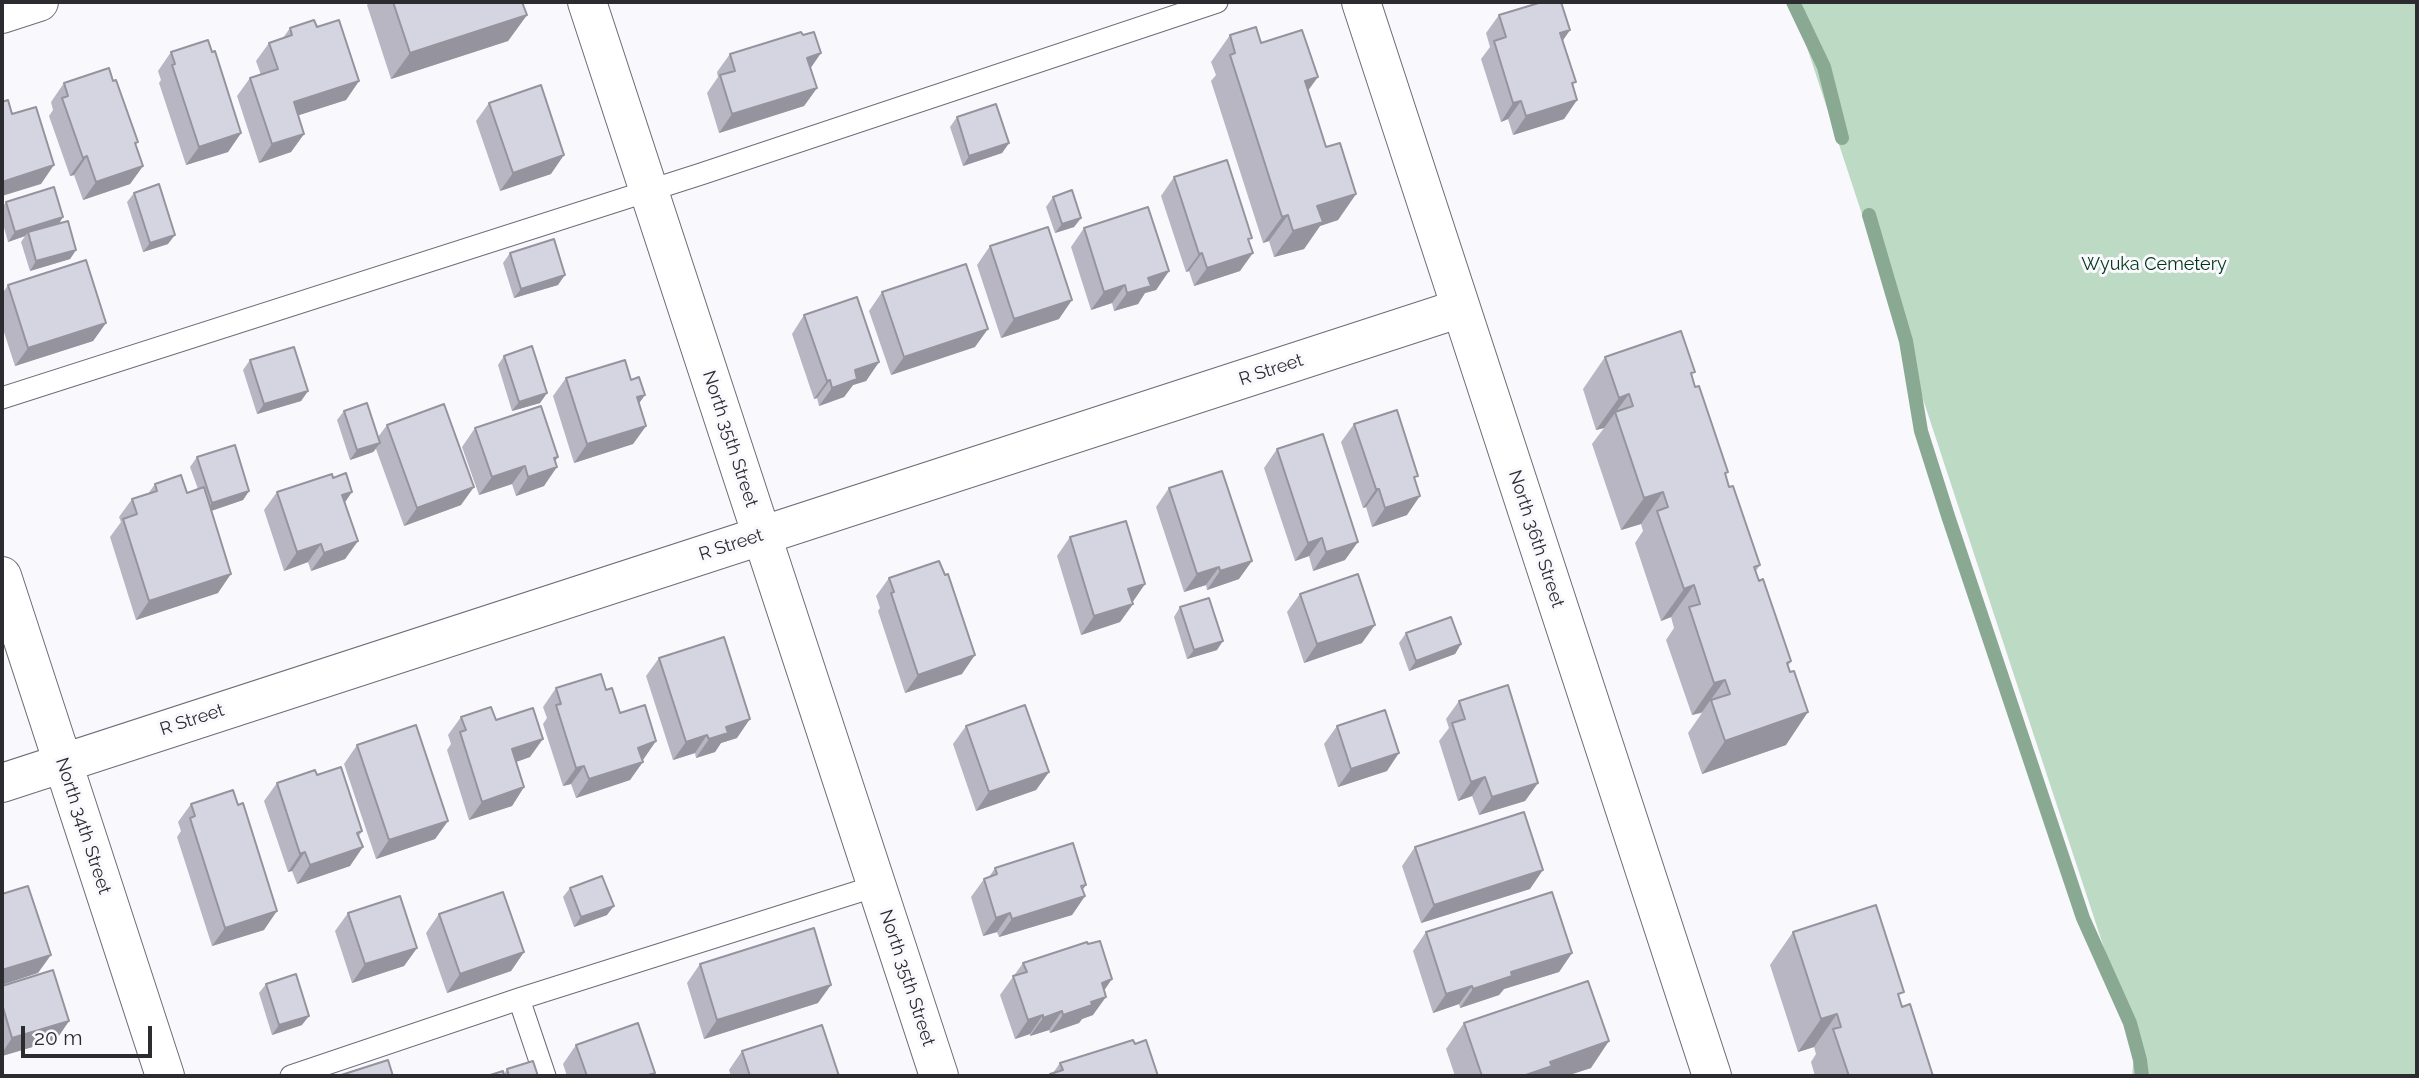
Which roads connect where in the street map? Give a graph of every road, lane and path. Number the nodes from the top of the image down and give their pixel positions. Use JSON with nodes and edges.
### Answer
{"nodes":[{"id":1,"x":39,"y":2,"type":"edge"},
{"id":2,"x":587,"y":2,"type":"edge"},
{"id":3,"x":1217,"y":2,"type":"edge"},
{"id":4,"x":1361,"y":2,"type":"edge"},
{"id":5,"x":2,"y":14,"type":"edge"},
{"id":6,"x":649,"y":191,"type":"junction"},
{"id":7,"x":1461,"y":308,"type":"junction"},
{"id":8,"x":2,"y":398,"type":"edge"},
{"id":9,"x":762,"y":536,"type":"junction"},
{"id":10,"x":2,"y":576,"type":"edge"},
{"id":11,"x":62,"y":762,"type":"junction"},
{"id":12,"x":2,"y":783,"type":"edge"},
{"id":13,"x":876,"y":886,"type":"junction"},
{"id":14,"x":519,"y":999,"type":"junction"},
{"id":15,"x":165,"y":1076,"type":"edge"},
{"id":16,"x":291,"y":1076,"type":"edge"},
{"id":17,"x":545,"y":1076,"type":"edge"},
{"id":18,"x":939,"y":1076,"type":"edge"},
{"id":19,"x":1712,"y":1076,"type":"edge"}],
"edges":[{"from":1,"to":5,"type":"street"},
{"from":2,"to":6,"type":"street","name":"North 35th Street"},
{"from":3,"to":6,"type":"lane"},
{"from":4,"to":7,"type":"street","name":"North 36th Street"},
{"from":6,"to":8,"type":"lane"},
{"from":6,"to":9,"type":"street","name":"North 35th Street"},
{"from":7,"to":9,"type":"street","name":"R Street"},
{"from":7,"to":19,"type":"street","name":"North 36th Street"},
{"from":9,"to":11,"type":"street","name":"R Street"},
{"from":9,"to":13,"type":"street","name":"North 35th Street"},
{"from":10,"to":11,"type":"street","name":"North 34th Street"},
{"from":11,"to":12,"type":"street","name":"R Street"},
{"from":11,"to":15,"type":"street","name":"North 34th Street"},
{"from":13,"to":14,"type":"lane"},
{"from":13,"to":18,"type":"street","name":"North 35th Street"},
{"from":14,"to":16,"type":"lane"},
{"from":14,"to":17,"type":"lane"}]}
